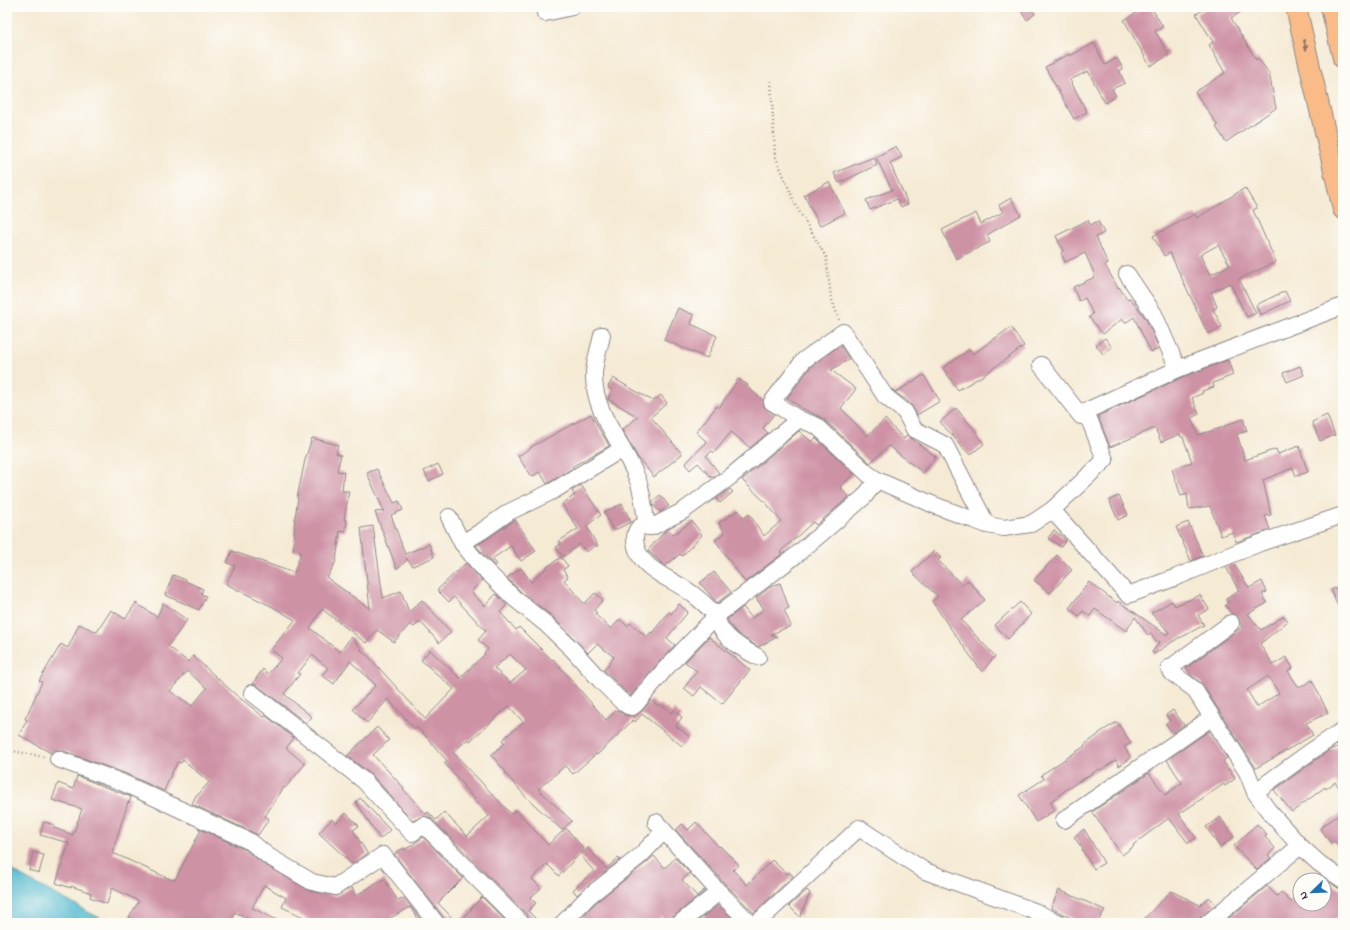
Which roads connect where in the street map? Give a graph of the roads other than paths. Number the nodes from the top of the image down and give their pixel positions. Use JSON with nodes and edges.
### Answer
{"nodes":[{"id":1,"x":572,"y":7,"type":"edge"},
{"id":2,"x":1296,"y":7,"type":"edge"},
{"id":3,"x":1331,"y":7,"type":"edge"},
{"id":4,"x":545,"y":13,"type":"dead end"},
{"id":5,"x":1342,"y":44,"type":"edge"},
{"id":6,"x":1343,"y":209,"type":"edge"},
{"id":7,"x":1127,"y":274,"type":"dead end"},
{"id":8,"x":1343,"y":306,"type":"edge"},
{"id":9,"x":602,"y":335,"type":"dead end"},
{"id":10,"x":1041,"y":364,"type":"dead end"},
{"id":11,"x":1178,"y":369,"type":"junction"},
{"id":12,"x":1086,"y":411,"type":"junction"},
{"id":13,"x":799,"y":418,"type":"junction"},
{"id":14,"x":622,"y":449,"type":"junction"},
{"id":15,"x":877,"y":480,"type":"junction"},
{"id":16,"x":1052,"y":510,"type":"junction"},
{"id":17,"x":1343,"y":515,"type":"edge"},
{"id":18,"x":449,"y":518,"type":"dead end"},
{"id":19,"x":646,"y":524,"type":"junction"},
{"id":20,"x":987,"y":525,"type":"junction"},
{"id":21,"x":462,"y":543,"type":"junction"},
{"id":22,"x":716,"y":616,"type":"junction"},
{"id":23,"x":1231,"y":623,"type":"dead end"},
{"id":24,"x":758,"y":657,"type":"dead end"},
{"id":25,"x":252,"y":693,"type":"dead end"},
{"id":26,"x":1211,"y":718,"type":"junction"},
{"id":27,"x":1343,"y":730,"type":"edge"},
{"id":28,"x":58,"y":759,"type":"road end"},
{"id":29,"x":1256,"y":792,"type":"junction"},
{"id":30,"x":1064,"y":820,"type":"dead end"},
{"id":31,"x":1300,"y":846,"type":"junction"},
{"id":32,"x":1343,"y":880,"type":"edge"},
{"id":33,"x":719,"y":892,"type":"junction"},
{"id":34,"x":436,"y":923,"type":"edge"},
{"id":35,"x":521,"y":923,"type":"edge"},
{"id":36,"x":562,"y":923,"type":"edge"},
{"id":37,"x":680,"y":923,"type":"edge"},
{"id":38,"x":750,"y":923,"type":"edge"},
{"id":39,"x":757,"y":923,"type":"edge"},
{"id":40,"x":1058,"y":923,"type":"edge"},
{"id":41,"x":1208,"y":923,"type":"edge"}],
"edges":[{"from":1,"to":4,"type":"street"},
{"from":2,"to":6,"type":"main road","one_way":true},
{"from":3,"to":5,"type":"main road"},
{"from":7,"to":11,"type":"street"},
{"from":8,"to":11,"type":"street"},
{"from":9,"to":14,"type":"street"},
{"from":10,"to":12,"type":"street"},
{"from":11,"to":12,"type":"street"},
{"from":12,"to":16,"type":"street"},
{"from":13,"to":15,"type":"street"},
{"from":13,"to":19,"type":"street"},
{"from":13,"to":20,"type":"street"},
{"from":14,"to":19,"type":"street"},
{"from":14,"to":21,"type":"street"},
{"from":15,"to":20,"type":"street"},
{"from":15,"to":22,"type":"street"},
{"from":16,"to":17,"type":"street"},
{"from":16,"to":20,"type":"street"},
{"from":18,"to":21,"type":"street"},
{"from":19,"to":22,"type":"street"},
{"from":21,"to":22,"type":"street"},
{"from":22,"to":24,"type":"street"},
{"from":23,"to":26,"type":"street"},
{"from":25,"to":35,"type":"street"},
{"from":26,"to":29,"type":"street"},
{"from":26,"to":30,"type":"street"},
{"from":27,"to":29,"type":"street"},
{"from":28,"to":34,"type":"street"},
{"from":29,"to":31,"type":"street"},
{"from":31,"to":32,"type":"street"},
{"from":31,"to":41,"type":"street"},
{"from":33,"to":36,"type":"street"},
{"from":33,"to":37,"type":"street"},
{"from":33,"to":38,"type":"street"},
{"from":39,"to":40,"type":"street"}]}
